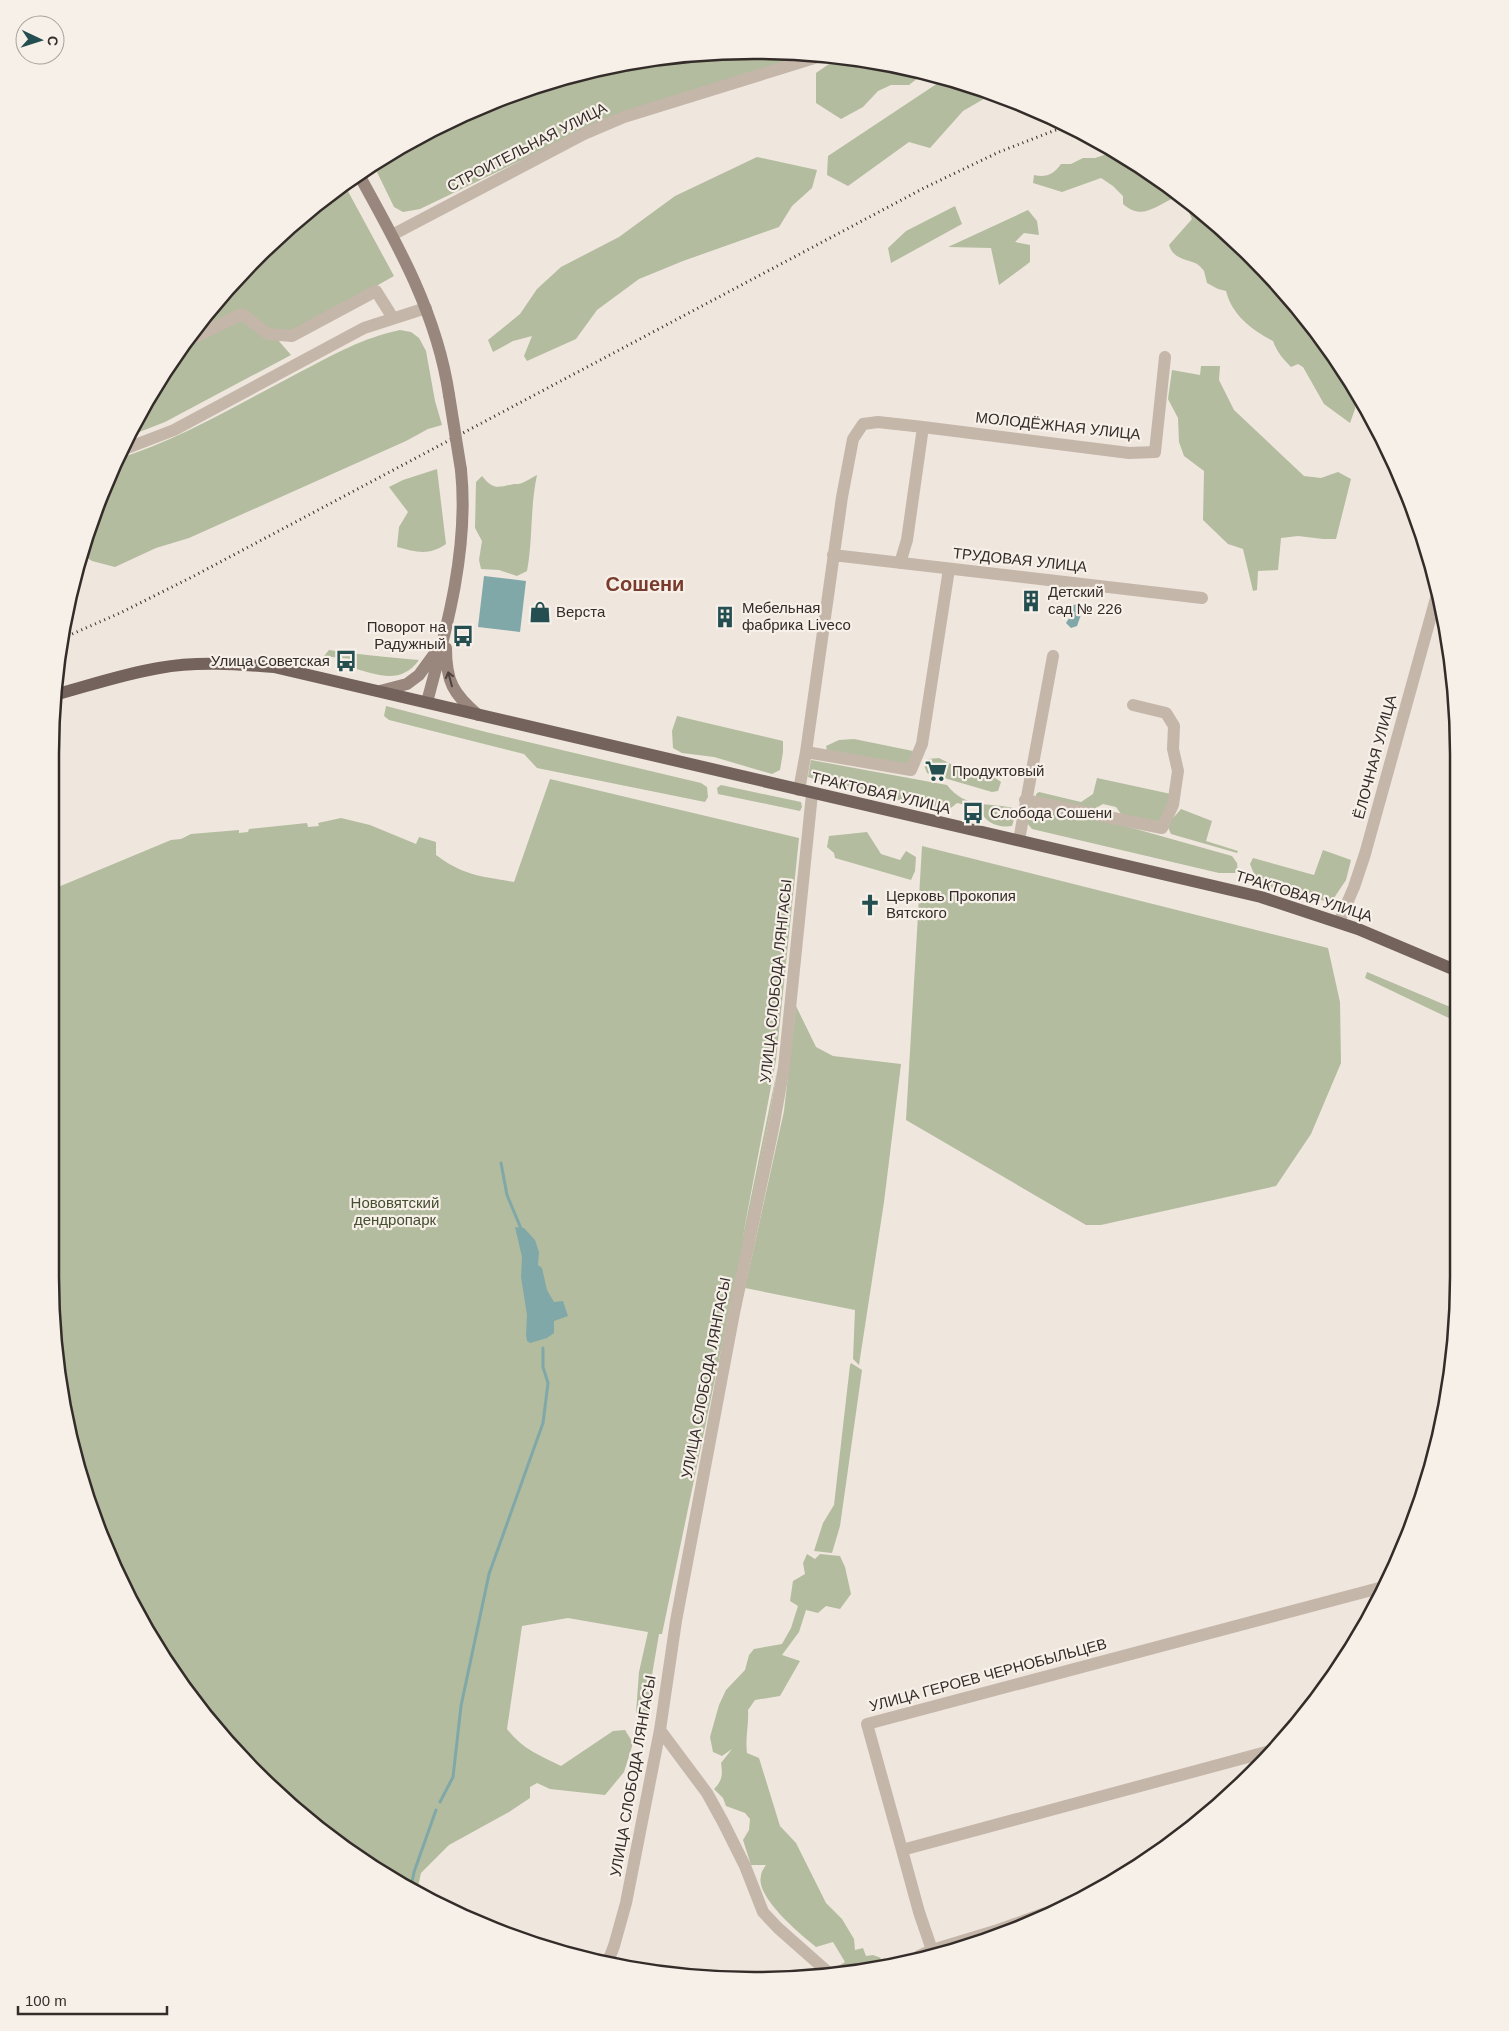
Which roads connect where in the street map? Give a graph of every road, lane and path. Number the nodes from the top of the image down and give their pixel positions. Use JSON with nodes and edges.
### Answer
{"nodes":[{"id":1,"x":806,"y":61,"type":"edge"},
{"id":2,"x":362,"y":180,"type":"edge"},
{"id":3,"x":392,"y":235,"type":"junction"},
{"id":4,"x":426,"y":308,"type":"junction"},
{"id":5,"x":393,"y":318,"type":"junction"},
{"id":6,"x":201,"y":334,"type":"edge"},
{"id":7,"x":1165,"y":357,"type":"dead end"},
{"id":8,"x":923,"y":427,"type":"junction"},
{"id":9,"x":131,"y":446,"type":"edge"},
{"id":10,"x":834,"y":555,"type":"junction"},
{"id":11,"x":900,"y":563,"type":"junction"},
{"id":12,"x":949,"y":569,"type":"junction"},
{"id":13,"x":1202,"y":598,"type":"dead end"},
{"id":14,"x":1434,"y":605,"type":"edge"},
{"id":15,"x":445,"y":633,"type":"junction"},
{"id":16,"x":1053,"y":656,"type":"dead end"},
{"id":17,"x":380,"y":691,"type":"junction"},
{"id":18,"x":62,"y":693,"type":"edge"},
{"id":19,"x":428,"y":702,"type":"junction"},
{"id":20,"x":1133,"y":705,"type":"dead end"},
{"id":21,"x":478,"y":715,"type":"junction"},
{"id":22,"x":806,"y":752,"type":"junction"},
{"id":23,"x":799,"y":790,"type":"junction"},
{"id":24,"x":812,"y":794,"type":"junction"},
{"id":25,"x":1025,"y":800,"type":"junction"},
{"id":26,"x":1019,"y":840,"type":"junction"},
{"id":27,"x":1339,"y":922,"type":"junction"},
{"id":28,"x":1450,"y":968,"type":"edge"},
{"id":29,"x":1375,"y":1589,"type":"edge"},
{"id":30,"x":660,"y":1730,"type":"junction"},
{"id":31,"x":1260,"y":1754,"type":"edge"},
{"id":32,"x":902,"y":1850,"type":"junction"},
{"id":33,"x":932,"y":1950,"type":"edge"},
{"id":34,"x":610,"y":1957,"type":"edge"},
{"id":35,"x":824,"y":1968,"type":"edge"}],
"edges":[{"from":1,"to":3,"type":"street","name":"СТРОИТЕЛЬНАЯ УЛИЦА"},
{"from":2,"to":3,"type":"main road"},
{"from":3,"to":4,"type":"main road"},
{"from":4,"to":5,"type":"street"},
{"from":4,"to":15,"type":"main road","bridge":true},
{"from":5,"to":6,"type":"street"},
{"from":5,"to":9,"type":"street"},
{"from":7,"to":8,"type":"street","name":"МОЛОДЁЖНАЯ УЛИЦА"},
{"from":8,"to":10,"type":"street","name":"МОЛОДЁЖНАЯ УЛИЦА"},
{"from":8,"to":11,"type":"street"},
{"from":10,"to":11,"type":"street","name":"ТРУДОВАЯ УЛИЦА"},
{"from":10,"to":22,"type":"street"},
{"from":11,"to":12,"type":"street","name":"ТРУДОВАЯ УЛИЦА"},
{"from":12,"to":13,"type":"street","name":"ТРУДОВАЯ УЛИЦА"},
{"from":12,"to":22,"type":"street"},
{"from":14,"to":27,"type":"street","name":"ЁЛОЧНАЯ УЛИЦА"},
{"from":15,"to":17,"type":"main road"},
{"from":15,"to":19,"type":"main road"},
{"from":21,"to":15,"type":"main road","one_way":true},
{"from":16,"to":25,"type":"street"},
{"from":17,"to":18,"type":"main road"},
{"from":17,"to":19,"type":"main road"},
{"from":19,"to":21,"type":"main road","name":"ТРАКТОВАЯ УЛИЦА"},
{"from":20,"to":25,"type":"street"},
{"from":21,"to":23,"type":"main road","name":"ТРАКТОВАЯ УЛИЦА"},
{"from":22,"to":23,"type":"street"},
{"from":23,"to":24,"type":"main road","name":"ТРАКТОВАЯ УЛИЦА"},
{"from":24,"to":26,"type":"main road","name":"ТРАКТОВАЯ УЛИЦА"},
{"from":24,"to":30,"type":"street","name":"УЛИЦА СЛОБОДА ЛЯНГАСЫ"},
{"from":25,"to":26,"type":"street"},
{"from":26,"to":27,"type":"main road","name":"ТРАКТОВАЯ УЛИЦА"},
{"from":27,"to":28,"type":"main road","name":"ТРАКТОВАЯ УЛИЦА"},
{"from":29,"to":32,"type":"street","name":"УЛИЦА ГЕРОЕВ ЧЕРНОБЫЛЬЦЕВ"},
{"from":30,"to":34,"type":"street","name":"УЛИЦА СЛОБОДА ЛЯНГАСЫ"},
{"from":30,"to":35,"type":"street"},
{"from":31,"to":32,"type":"street"},
{"from":32,"to":33,"type":"street"}]}
